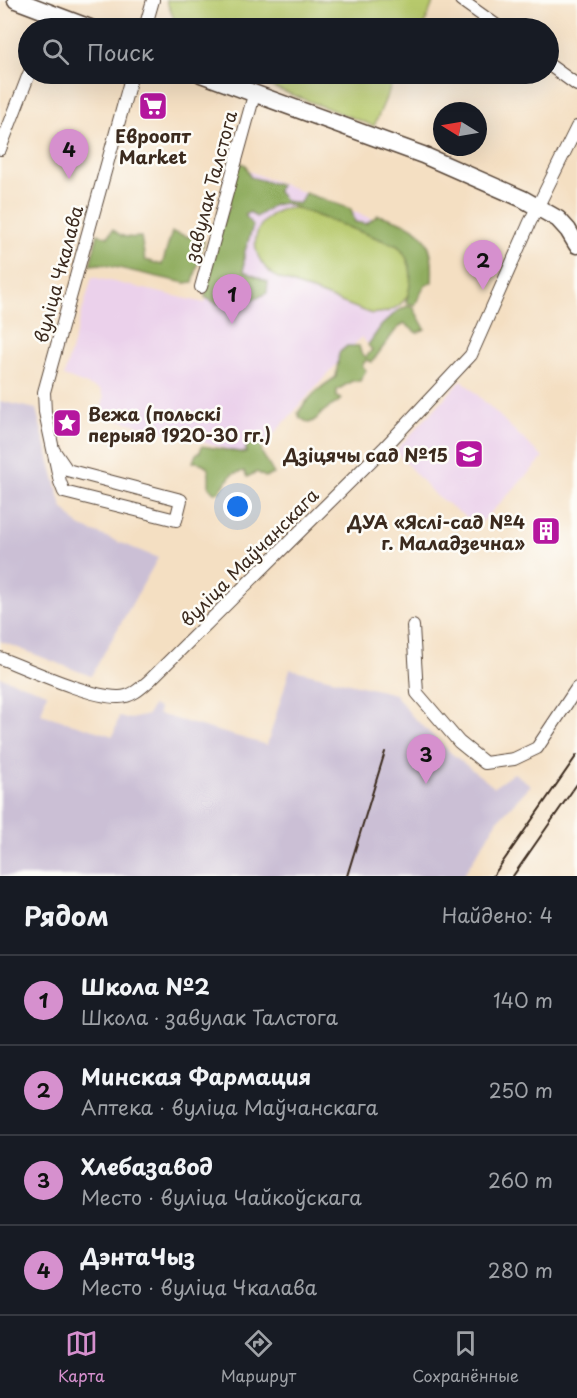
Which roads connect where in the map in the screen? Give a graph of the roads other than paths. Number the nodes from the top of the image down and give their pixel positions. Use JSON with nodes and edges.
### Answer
{"nodes":[{"id":1,"x":16,"y":0,"type":"edge"},
{"id":2,"x":153,"y":0,"type":"edge"},
{"id":3,"x":461,"y":0,"type":"edge"},
{"id":4,"x":44,"y":18,"type":"edge"},
{"id":5,"x":148,"y":18,"type":"edge"},
{"id":6,"x":486,"y":18,"type":"edge"},
{"id":7,"x":559,"y":72,"type":"edge"},
{"id":8,"x":25,"y":84,"type":"edge"},
{"id":9,"x":129,"y":84,"type":"edge"},
{"id":10,"x":226,"y":84,"type":"edge"},
{"id":11,"x":577,"y":85,"type":"edge"},
{"id":12,"x":254,"y":95,"type":"junction"},
{"id":13,"x":577,"y":127,"type":"edge"},
{"id":14,"x":0,"y":149,"type":"edge"},
{"id":15,"x":538,"y":206,"type":"junction"},
{"id":16,"x":577,"y":245,"type":"edge"},
{"id":17,"x":201,"y":287,"type":"dead end"},
{"id":18,"x":54,"y":451,"type":"junction"},
{"id":19,"x":413,"y":626,"type":"dead end"},
{"id":20,"x":0,"y":658,"type":"edge"},
{"id":21,"x":577,"y":688,"type":"edge"}],
"edges":[{"from":1,"to":4,"type":"main road"},
{"from":2,"to":5,"type":"street"},
{"from":3,"to":6,"type":"street"},
{"from":7,"to":11,"type":"street"},
{"from":8,"to":14,"type":"street"},
{"from":9,"to":18,"type":"street","name":"вуліца Чкалава"},
{"from":10,"to":12,"type":"main road"},
{"from":12,"to":15,"type":"main road"},
{"from":12,"to":17,"type":"street","name":"завулак Талстога"},
{"from":13,"to":15,"type":"street","name":"вуліца Маўчанскага"},
{"from":15,"to":16,"type":"main road"},
{"from":15,"to":20,"type":"street","name":"вуліца Маўчанскага"},
{"from":18,"to":18,"type":"street","name":"вуліца Чкалава"},
{"from":19,"to":21,"type":"street"}]}
